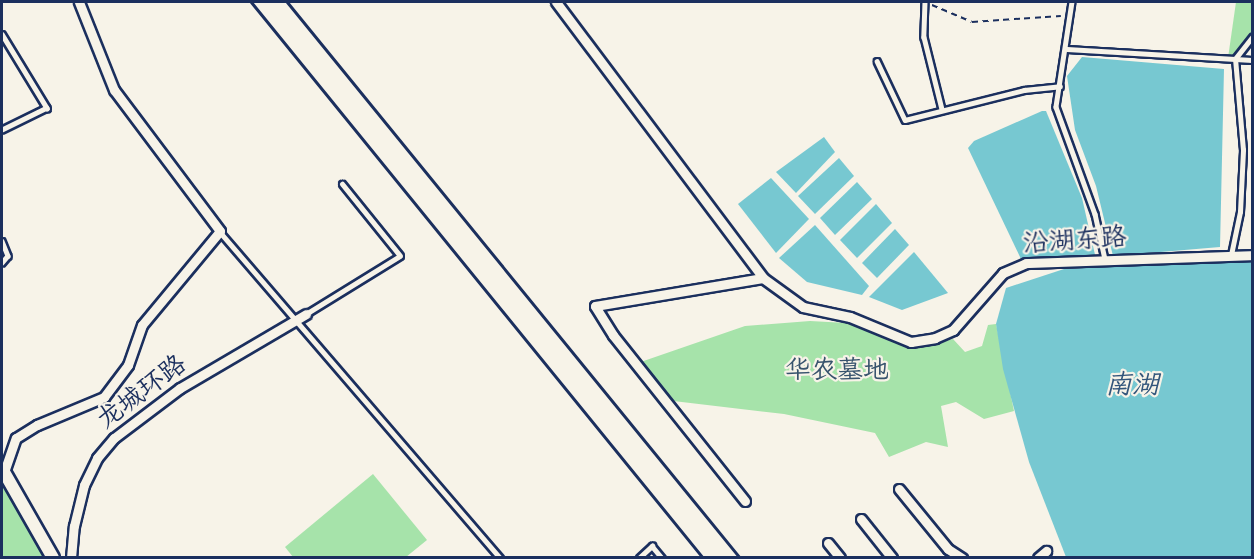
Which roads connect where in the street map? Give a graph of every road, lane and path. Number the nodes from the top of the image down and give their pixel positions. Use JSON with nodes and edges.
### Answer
{"nodes":[{"id":1,"x":79,"y":2,"type":"edge"},
{"id":2,"x":556,"y":2,"type":"edge"},
{"id":3,"x":927,"y":2,"type":"edge"},
{"id":4,"x":1072,"y":2,"type":"edge"},
{"id":5,"x":1071,"y":15,"type":"junction"},
{"id":6,"x":2,"y":34,"type":"edge"},
{"id":7,"x":1252,"y":37,"type":"edge"},
{"id":8,"x":1067,"y":49,"type":"junction"},
{"id":9,"x":1235,"y":59,"type":"junction"},
{"id":10,"x":1252,"y":60,"type":"edge"},
{"id":11,"x":877,"y":61,"type":"dead end"},
{"id":12,"x":1060,"y":86,"type":"junction"},
{"id":13,"x":942,"y":109,"type":"junction"},
{"id":14,"x":2,"y":130,"type":"edge"},
{"id":15,"x":342,"y":184,"type":"dead end"},
{"id":16,"x":219,"y":231,"type":"junction"},
{"id":17,"x":2,"y":241,"type":"edge"},
{"id":18,"x":1231,"y":255,"type":"junction"},
{"id":19,"x":1252,"y":255,"type":"edge"},
{"id":20,"x":1105,"y":261,"type":"junction"},
{"id":21,"x":2,"y":263,"type":"edge"},
{"id":22,"x":764,"y":278,"type":"junction"},
{"id":23,"x":302,"y":316,"type":"junction"},
{"id":24,"x":3,"y":471,"type":"edge"},
{"id":25,"x":899,"y":489,"type":"dead end"},
{"id":26,"x":745,"y":501,"type":"dead end"},
{"id":27,"x":861,"y":519,"type":"dead end"},
{"id":28,"x":828,"y":543,"type":"dead end"},
{"id":29,"x":1046,"y":551,"type":"dead end"},
{"id":30,"x":53,"y":558,"type":"edge"},
{"id":31,"x":71,"y":558,"type":"edge"},
{"id":32,"x":500,"y":558,"type":"edge"},
{"id":33,"x":639,"y":558,"type":"edge"},
{"id":34,"x":662,"y":558,"type":"edge"},
{"id":35,"x":840,"y":558,"type":"edge"},
{"id":36,"x":892,"y":558,"type":"edge"},
{"id":37,"x":962,"y":558,"type":"edge"},
{"id":38,"x":1038,"y":558,"type":"edge"}],
"edges":[{"from":1,"to":16,"type":"street"},
{"from":2,"to":22,"type":"street","name":"沿湖东路"},
{"from":3,"to":5,"type":"path"},
{"from":3,"to":13,"type":"lane"},
{"from":4,"to":5,"type":"lane"},
{"from":5,"to":8,"type":"lane"},
{"from":6,"to":14,"type":"lane"},
{"from":7,"to":9,"type":"lane"},
{"from":8,"to":9,"type":"lane"},
{"from":8,"to":12,"type":"lane"},
{"from":9,"to":10,"type":"lane"},
{"from":9,"to":18,"type":"lane"},
{"from":11,"to":13,"type":"lane"},
{"from":12,"to":13,"type":"lane"},
{"from":12,"to":20,"type":"lane"},
{"from":15,"to":23,"type":"lane"},
{"from":16,"to":23,"type":"lane"},
{"from":16,"to":24,"type":"street"},
{"from":17,"to":21,"type":"lane"},
{"from":18,"to":19,"type":"street","name":"沿湖东路"},
{"from":18,"to":20,"type":"street","name":"沿湖东路"},
{"from":20,"to":22,"type":"street","name":"沿湖东路"},
{"from":22,"to":26,"type":"street"},
{"from":23,"to":31,"type":"street","name":"龙城环路"},
{"from":23,"to":32,"type":"lane"},
{"from":24,"to":30,"type":"street"},
{"from":25,"to":37,"type":"street"},
{"from":27,"to":36,"type":"street"},
{"from":28,"to":35,"type":"street"},
{"from":29,"to":38,"type":"street"},
{"from":33,"to":34,"type":"lane"}]}
